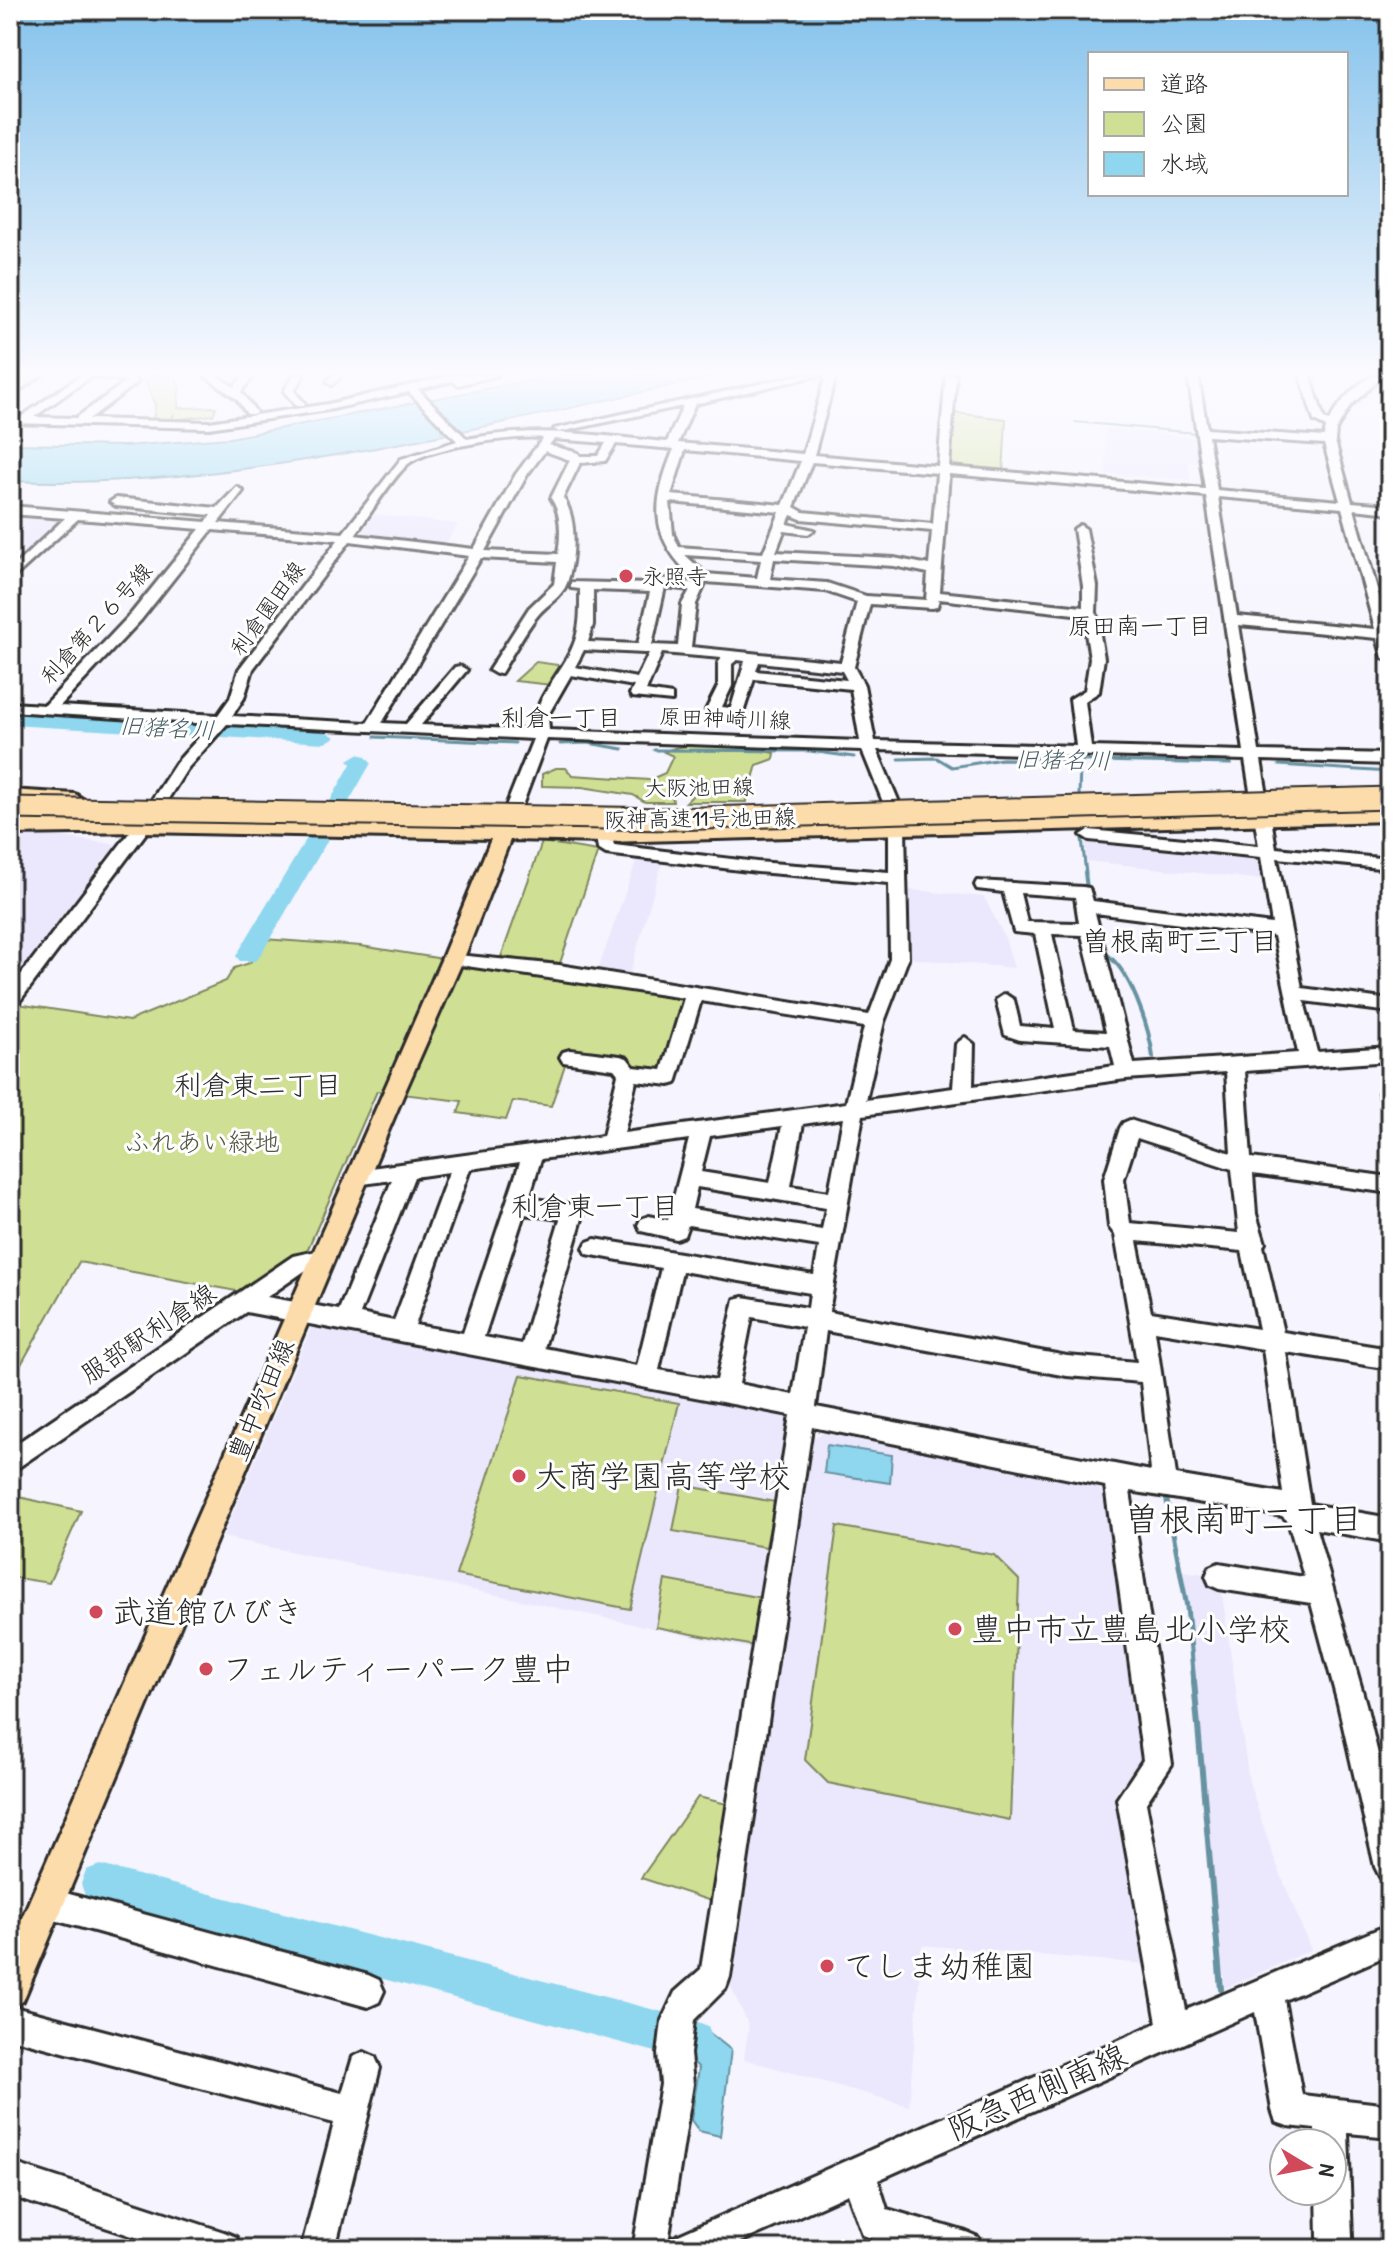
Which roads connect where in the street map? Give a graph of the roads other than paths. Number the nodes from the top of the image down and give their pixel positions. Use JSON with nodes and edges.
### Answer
{"nodes":[{"id":1,"x":389,"y":480,"type":"edge"},
{"id":2,"x":518,"y":480,"type":"edge"},
{"id":3,"x":569,"y":480,"type":"edge"},
{"id":4,"x":667,"y":480,"type":"edge"},
{"id":5,"x":799,"y":480,"type":"edge"},
{"id":6,"x":944,"y":480,"type":"edge"},
{"id":7,"x":1049,"y":480,"type":"edge"},
{"id":8,"x":1209,"y":480,"type":"edge"},
{"id":9,"x":1340,"y":480,"type":"edge"},
{"id":10,"x":1211,"y":495,"type":"junction"},
{"id":11,"x":194,"y":496,"type":"dead end"},
{"id":12,"x":663,"y":498,"type":"junction"},
{"id":13,"x":76,"y":502,"type":"dead end"},
{"id":14,"x":116,"y":502,"type":"dead end"},
{"id":15,"x":1347,"y":506,"type":"junction"},
{"id":16,"x":186,"y":509,"type":"junction"},
{"id":17,"x":788,"y":509,"type":"junction"},
{"id":18,"x":1390,"y":509,"type":"edge"},
{"id":19,"x":10,"y":510,"type":"edge"},
{"id":20,"x":217,"y":512,"type":"dead end"},
{"id":21,"x":67,"y":516,"type":"junction"},
{"id":22,"x":317,"y":520,"type":"dead end"},
{"id":23,"x":169,"y":524,"type":"junction"},
{"id":24,"x":780,"y":527,"type":"junction"},
{"id":25,"x":940,"y":528,"type":"junction"},
{"id":26,"x":207,"y":529,"type":"junction"},
{"id":27,"x":1080,"y":529,"type":"dead end"},
{"id":28,"x":808,"y":530,"type":"dead end"},
{"id":29,"x":312,"y":534,"type":"junction"},
{"id":30,"x":344,"y":537,"type":"junction"},
{"id":31,"x":676,"y":551,"type":"junction"},
{"id":32,"x":477,"y":552,"type":"junction"},
{"id":33,"x":768,"y":556,"type":"junction"},
{"id":34,"x":562,"y":558,"type":"junction"},
{"id":35,"x":935,"y":570,"type":"junction"},
{"id":36,"x":10,"y":577,"type":"edge"},
{"id":37,"x":763,"y":581,"type":"junction"},
{"id":38,"x":700,"y":582,"type":"junction"},
{"id":39,"x":560,"y":584,"type":"junction"},
{"id":40,"x":587,"y":585,"type":"junction"},
{"id":41,"x":658,"y":588,"type":"junction"},
{"id":42,"x":934,"y":595,"type":"junction"},
{"id":43,"x":864,"y":600,"type":"junction"},
{"id":44,"x":1089,"y":612,"type":"junction"},
{"id":45,"x":1232,"y":620,"type":"junction"},
{"id":46,"x":1383,"y":634,"type":"junction"},
{"id":47,"x":731,"y":635,"type":"dead end"},
{"id":48,"x":580,"y":646,"type":"junction"},
{"id":49,"x":650,"y":650,"type":"junction"},
{"id":50,"x":684,"y":650,"type":"junction"},
{"id":51,"x":729,"y":655,"type":"junction"},
{"id":52,"x":753,"y":658,"type":"junction"},
{"id":53,"x":1390,"y":658,"type":"edge"},
{"id":54,"x":847,"y":667,"type":"junction"},
{"id":55,"x":460,"y":670,"type":"dead end"},
{"id":56,"x":496,"y":670,"type":"dead end"},
{"id":57,"x":565,"y":670,"type":"junction"},
{"id":58,"x":749,"y":674,"type":"junction"},
{"id":59,"x":642,"y":683,"type":"junction"},
{"id":60,"x":857,"y":685,"type":"junction"},
{"id":61,"x":667,"y":698,"type":"dead end"},
{"id":62,"x":10,"y":707,"type":"edge"},
{"id":63,"x":48,"y":710,"type":"junction"},
{"id":64,"x":372,"y":727,"type":"junction"},
{"id":65,"x":216,"y":729,"type":"junction"},
{"id":66,"x":410,"y":729,"type":"junction"},
{"id":67,"x":542,"y":734,"type":"junction"},
{"id":68,"x":870,"y":746,"type":"junction"},
{"id":69,"x":1084,"y":751,"type":"junction"},
{"id":70,"x":1254,"y":756,"type":"junction"},
{"id":71,"x":1390,"y":759,"type":"edge"},
{"id":72,"x":1390,"y":791,"type":"edge"},
{"id":73,"x":1258,"y":795,"type":"junction"},
{"id":74,"x":10,"y":796,"type":"edge"},
{"id":75,"x":1390,"y":798,"type":"edge"},
{"id":76,"x":10,"y":805,"type":"edge"},
{"id":77,"x":1390,"y":807,"type":"edge"},
{"id":78,"x":164,"y":808,"type":"junction"},
{"id":79,"x":1390,"y":815,"type":"edge"},
{"id":80,"x":895,"y":818,"type":"junction"},
{"id":81,"x":1262,"y":818,"type":"junction"},
{"id":82,"x":10,"y":823,"type":"edge"},
{"id":83,"x":507,"y":823,"type":"junction"},
{"id":84,"x":143,"y":826,"type":"junction"},
{"id":85,"x":1089,"y":835,"type":"dead end"},
{"id":86,"x":604,"y":836,"type":"junction"},
{"id":87,"x":1268,"y":851,"type":"junction"},
{"id":88,"x":1390,"y":864,"type":"edge"},
{"id":89,"x":897,"y":878,"type":"junction"},
{"id":90,"x":983,"y":885,"type":"dead end"},
{"id":91,"x":1011,"y":889,"type":"junction"},
{"id":92,"x":1088,"y":907,"type":"junction"},
{"id":93,"x":1042,"y":928,"type":"junction"},
{"id":94,"x":1089,"y":929,"type":"junction"},
{"id":95,"x":1281,"y":931,"type":"junction"},
{"id":96,"x":453,"y":958,"type":"junction"},
{"id":97,"x":1293,"y":993,"type":"junction"},
{"id":98,"x":694,"y":994,"type":"junction"},
{"id":99,"x":1005,"y":1000,"type":"dead end"},
{"id":100,"x":10,"y":1002,"type":"edge"},
{"id":101,"x":1390,"y":1006,"type":"edge"},
{"id":102,"x":875,"y":1022,"type":"junction"},
{"id":103,"x":1066,"y":1037,"type":"junction"},
{"id":104,"x":1118,"y":1040,"type":"junction"},
{"id":105,"x":965,"y":1044,"type":"dead end"},
{"id":106,"x":1390,"y":1054,"type":"edge"},
{"id":107,"x":570,"y":1057,"type":"dead end"},
{"id":108,"x":1309,"y":1059,"type":"junction"},
{"id":109,"x":1235,"y":1063,"type":"junction"},
{"id":110,"x":1126,"y":1072,"type":"junction"},
{"id":111,"x":628,"y":1073,"type":"junction"},
{"id":112,"x":963,"y":1093,"type":"junction"},
{"id":113,"x":854,"y":1110,"type":"junction"},
{"id":114,"x":794,"y":1117,"type":"junction"},
{"id":115,"x":701,"y":1131,"type":"junction"},
{"id":116,"x":612,"y":1142,"type":"junction"},
{"id":117,"x":533,"y":1154,"type":"junction"},
{"id":118,"x":462,"y":1164,"type":"junction"},
{"id":119,"x":1240,"y":1164,"type":"junction"},
{"id":120,"x":406,"y":1171,"type":"junction"},
{"id":121,"x":356,"y":1177,"type":"junction"},
{"id":122,"x":690,"y":1178,"type":"junction"},
{"id":123,"x":1390,"y":1185,"type":"edge"},
{"id":124,"x":779,"y":1192,"type":"junction"},
{"id":125,"x":839,"y":1202,"type":"junction"},
{"id":126,"x":517,"y":1205,"type":"junction"},
{"id":127,"x":680,"y":1215,"type":"junction"},
{"id":128,"x":649,"y":1225,"type":"dead end"},
{"id":129,"x":1125,"y":1231,"type":"junction"},
{"id":130,"x":832,"y":1240,"type":"junction"},
{"id":131,"x":1254,"y":1243,"type":"junction"},
{"id":132,"x":595,"y":1248,"type":"dead end"},
{"id":133,"x":321,"y":1259,"type":"junction"},
{"id":134,"x":674,"y":1261,"type":"junction"},
{"id":135,"x":823,"y":1286,"type":"junction"},
{"id":136,"x":243,"y":1302,"type":"junction"},
{"id":137,"x":299,"y":1312,"type":"junction"},
{"id":138,"x":817,"y":1318,"type":"junction"},
{"id":139,"x":346,"y":1320,"type":"junction"},
{"id":140,"x":1143,"y":1320,"type":"junction"},
{"id":141,"x":402,"y":1330,"type":"junction"},
{"id":142,"x":1273,"y":1340,"type":"junction"},
{"id":143,"x":471,"y":1343,"type":"junction"},
{"id":144,"x":531,"y":1354,"type":"junction"},
{"id":145,"x":1390,"y":1359,"type":"edge"},
{"id":146,"x":1151,"y":1373,"type":"junction"},
{"id":147,"x":646,"y":1376,"type":"junction"},
{"id":148,"x":726,"y":1391,"type":"junction"},
{"id":149,"x":804,"y":1411,"type":"junction"},
{"id":150,"x":10,"y":1462,"type":"edge"},
{"id":151,"x":1116,"y":1477,"type":"junction"},
{"id":152,"x":1165,"y":1484,"type":"junction"},
{"id":153,"x":1299,"y":1514,"type":"junction"},
{"id":154,"x":1390,"y":1530,"type":"edge"},
{"id":155,"x":1219,"y":1576,"type":"dead end"},
{"id":156,"x":1319,"y":1592,"type":"junction"},
{"id":157,"x":1390,"y":1867,"type":"edge"},
{"id":158,"x":49,"y":1896,"type":"junction"},
{"id":159,"x":1390,"y":1939,"type":"edge"},
{"id":160,"x":10,"y":1988,"type":"edge"},
{"id":161,"x":368,"y":1991,"type":"dead end"},
{"id":162,"x":1267,"y":1991,"type":"junction"},
{"id":163,"x":10,"y":2022,"type":"edge"},
{"id":164,"x":1174,"y":2031,"type":"junction"},
{"id":165,"x":364,"y":2068,"type":"dead end"},
{"id":166,"x":353,"y":2112,"type":"junction"},
{"id":167,"x":1331,"y":2115,"type":"junction"},
{"id":168,"x":1390,"y":2121,"type":"edge"},
{"id":169,"x":858,"y":2172,"type":"junction"},
{"id":170,"x":10,"y":2179,"type":"edge"},
{"id":171,"x":704,"y":2245,"type":"edge"},
{"id":172,"x":224,"y":2249,"type":"edge"},
{"id":173,"x":318,"y":2249,"type":"edge"},
{"id":174,"x":650,"y":2249,"type":"edge"},
{"id":175,"x":966,"y":2249,"type":"edge"},
{"id":176,"x":1339,"y":2249,"type":"edge"}],
"edges":[{"from":1,"to":30,"type":"street","name":"利倉園田線"},
{"from":2,"to":32,"type":"street"},
{"from":3,"to":34,"type":"street"},
{"from":4,"to":12,"type":"street"},
{"from":5,"to":17,"type":"street"},
{"from":6,"to":25,"type":"street"},
{"from":7,"to":10,"type":"street"},
{"from":8,"to":10,"type":"street"},
{"from":9,"to":15,"type":"street"},
{"from":10,"to":15,"type":"street"},
{"from":10,"to":45,"type":"street"},
{"from":11,"to":26,"type":"street","name":"利倉第２６号線"},
{"from":12,"to":17,"type":"street"},
{"from":12,"to":31,"type":"street"},
{"from":13,"to":21,"type":"street"},
{"from":14,"to":16,"type":"street"},
{"from":15,"to":18,"type":"street"},
{"from":15,"to":46,"type":"street"},
{"from":16,"to":20,"type":"street"},
{"from":16,"to":23,"type":"street"},
{"from":17,"to":24,"type":"street"},
{"from":17,"to":25,"type":"street"},
{"from":19,"to":21,"type":"street"},
{"from":21,"to":23,"type":"street"},
{"from":21,"to":36,"type":"street"},
{"from":22,"to":29,"type":"street"},
{"from":23,"to":26,"type":"street"},
{"from":24,"to":28,"type":"street"},
{"from":24,"to":33,"type":"street"},
{"from":25,"to":35,"type":"street"},
{"from":26,"to":29,"type":"street"},
{"from":26,"to":63,"type":"street","name":"利倉第２６号線"},
{"from":27,"to":44,"type":"street"},
{"from":29,"to":30,"type":"street"},
{"from":30,"to":32,"type":"street"},
{"from":30,"to":65,"type":"street","name":"利倉園田線"},
{"from":31,"to":33,"type":"street"},
{"from":31,"to":38,"type":"street"},
{"from":32,"to":34,"type":"street"},
{"from":32,"to":64,"type":"street"},
{"from":33,"to":35,"type":"street"},
{"from":33,"to":37,"type":"street"},
{"from":34,"to":39,"type":"street"},
{"from":35,"to":42,"type":"street"},
{"from":37,"to":38,"type":"street"},
{"from":37,"to":43,"type":"street"},
{"from":38,"to":41,"type":"street"},
{"from":38,"to":50,"type":"street"},
{"from":39,"to":40,"type":"street"},
{"from":39,"to":56,"type":"street"},
{"from":40,"to":41,"type":"street"},
{"from":40,"to":48,"type":"street"},
{"from":41,"to":49,"type":"street"},
{"from":42,"to":43,"type":"street"},
{"from":42,"to":44,"type":"street"},
{"from":43,"to":54,"type":"street"},
{"from":44,"to":69,"type":"street"},
{"from":45,"to":46,"type":"street"},
{"from":45,"to":70,"type":"street"},
{"from":46,"to":53,"type":"street"},
{"from":47,"to":51,"type":"street"},
{"from":48,"to":49,"type":"street"},
{"from":48,"to":57,"type":"street"},
{"from":49,"to":50,"type":"street"},
{"from":49,"to":59,"type":"street"},
{"from":50,"to":51,"type":"street"},
{"from":51,"to":52,"type":"street"},
{"from":51,"to":58,"type":"street"},
{"from":52,"to":54,"type":"street"},
{"from":52,"to":58,"type":"street"},
{"from":54,"to":60,"type":"street"},
{"from":55,"to":66,"type":"street"},
{"from":57,"to":59,"type":"street"},
{"from":57,"to":67,"type":"street"},
{"from":58,"to":60,"type":"street"},
{"from":59,"to":61,"type":"street"},
{"from":60,"to":68,"type":"street"},
{"from":62,"to":63,"type":"street","name":"原田神崎川線"},
{"from":63,"to":65,"type":"street","name":"原田神崎川線"},
{"from":64,"to":65,"type":"street","name":"原田神崎川線"},
{"from":64,"to":66,"type":"street","name":"原田神崎川線"},
{"from":65,"to":78,"type":"street","name":"利倉園田線"},
{"from":66,"to":67,"type":"street","name":"原田神崎川線"},
{"from":67,"to":68,"type":"street","name":"原田神崎川線"},
{"from":67,"to":83,"type":"street"},
{"from":68,"to":69,"type":"street","name":"原田神崎川線"},
{"from":68,"to":80,"type":"street"},
{"from":69,"to":70,"type":"street","name":"原田神崎川線"},
{"from":70,"to":71,"type":"street","name":"原田神崎川線"},
{"from":70,"to":73,"type":"street"},
{"from":72,"to":73,"type":"main road","name":"大阪池田線"},
{"from":73,"to":80,"type":"main road","name":"大阪池田線"},
{"from":73,"to":81,"type":"street"},
{"from":74,"to":78,"type":"main road","name":"大阪池田線"},
{"from":75,"to":78,"type":"highway","name":"阪神高速11号池田線","bridge":true},
{"from":76,"to":78,"type":"highway","name":"阪神高速11号池田線","bridge":true},
{"from":77,"to":82,"type":"highway","name":"阪神高速11号池田線"},
{"from":78,"to":83,"type":"main road","name":"大阪池田線"},
{"from":78,"to":84,"type":"street","name":"利倉園田線"},
{"from":79,"to":81,"type":"main road","name":"大阪池田線"},
{"from":80,"to":81,"type":"main road","name":"大阪池田線"},
{"from":80,"to":83,"type":"main road","name":"大阪池田線"},
{"from":80,"to":86,"type":"main road","name":"大阪池田線"},
{"from":80,"to":89,"type":"street"},
{"from":81,"to":87,"type":"street"},
{"from":82,"to":84,"type":"main road","name":"大阪池田線"},
{"from":83,"to":84,"type":"main road","name":"大阪池田線"},
{"from":83,"to":86,"type":"main road","name":"大阪池田線"},
{"from":83,"to":96,"type":"main road","name":"豊中吹田線"},
{"from":84,"to":100,"type":"street","name":"利倉園田線"},
{"from":85,"to":87,"type":"street"},
{"from":86,"to":89,"type":"street"},
{"from":87,"to":88,"type":"street"},
{"from":87,"to":95,"type":"street"},
{"from":89,"to":102,"type":"street"},
{"from":90,"to":91,"type":"street"},
{"from":91,"to":92,"type":"street"},
{"from":91,"to":93,"type":"street"},
{"from":92,"to":94,"type":"street"},
{"from":92,"to":95,"type":"street"},
{"from":93,"to":94,"type":"street"},
{"from":93,"to":103,"type":"street"},
{"from":94,"to":104,"type":"street"},
{"from":95,"to":97,"type":"street"},
{"from":96,"to":98,"type":"street"},
{"from":96,"to":121,"type":"main road","name":"豊中吹田線"},
{"from":97,"to":101,"type":"street"},
{"from":97,"to":108,"type":"street"},
{"from":98,"to":102,"type":"street"},
{"from":98,"to":111,"type":"street"},
{"from":99,"to":103,"type":"street"},
{"from":102,"to":113,"type":"street"},
{"from":103,"to":104,"type":"street"},
{"from":104,"to":110,"type":"street"},
{"from":105,"to":112,"type":"street"},
{"from":106,"to":108,"type":"street"},
{"from":107,"to":111,"type":"street"},
{"from":108,"to":109,"type":"street"},
{"from":109,"to":110,"type":"street"},
{"from":109,"to":119,"type":"street"},
{"from":110,"to":112,"type":"street"},
{"from":111,"to":116,"type":"street"},
{"from":112,"to":113,"type":"street"},
{"from":113,"to":114,"type":"street"},
{"from":113,"to":125,"type":"street"},
{"from":114,"to":115,"type":"street"},
{"from":114,"to":124,"type":"street"},
{"from":115,"to":116,"type":"street"},
{"from":115,"to":122,"type":"street"},
{"from":116,"to":117,"type":"street"},
{"from":117,"to":118,"type":"street"},
{"from":117,"to":126,"type":"street"},
{"from":118,"to":120,"type":"street"},
{"from":118,"to":141,"type":"street"},
{"from":119,"to":123,"type":"street"},
{"from":119,"to":129,"type":"street"},
{"from":119,"to":131,"type":"street"},
{"from":120,"to":121,"type":"street"},
{"from":120,"to":139,"type":"street"},
{"from":121,"to":133,"type":"main road","name":"豊中吹田線"},
{"from":122,"to":124,"type":"street"},
{"from":122,"to":127,"type":"street"},
{"from":124,"to":125,"type":"street"},
{"from":125,"to":130,"type":"street"},
{"from":126,"to":143,"type":"street"},
{"from":126,"to":144,"type":"street"},
{"from":127,"to":128,"type":"street"},
{"from":127,"to":130,"type":"street"},
{"from":129,"to":131,"type":"street"},
{"from":129,"to":140,"type":"street"},
{"from":130,"to":135,"type":"street"},
{"from":131,"to":142,"type":"street"},
{"from":132,"to":134,"type":"street"},
{"from":133,"to":136,"type":"street","name":"服部駅利倉線"},
{"from":133,"to":137,"type":"main road","name":"豊中吹田線"},
{"from":134,"to":135,"type":"street"},
{"from":134,"to":147,"type":"street"},
{"from":135,"to":138,"type":"street"},
{"from":136,"to":137,"type":"street"},
{"from":136,"to":150,"type":"street","name":"服部駅利倉線"},
{"from":137,"to":139,"type":"street"},
{"from":137,"to":158,"type":"main road","name":"豊中吹田線"},
{"from":138,"to":146,"type":"street"},
{"from":138,"to":148,"type":"street"},
{"from":138,"to":149,"type":"street"},
{"from":139,"to":141,"type":"street"},
{"from":140,"to":142,"type":"street"},
{"from":140,"to":146,"type":"street"},
{"from":141,"to":143,"type":"street"},
{"from":142,"to":145,"type":"street"},
{"from":142,"to":153,"type":"street"},
{"from":143,"to":144,"type":"street"},
{"from":144,"to":147,"type":"street"},
{"from":146,"to":152,"type":"street"},
{"from":147,"to":148,"type":"street"},
{"from":148,"to":149,"type":"street"},
{"from":149,"to":151,"type":"street"},
{"from":149,"to":174,"type":"street"},
{"from":151,"to":152,"type":"street"},
{"from":151,"to":164,"type":"street"},
{"from":152,"to":153,"type":"street"},
{"from":153,"to":154,"type":"street"},
{"from":153,"to":156,"type":"street"},
{"from":155,"to":156,"type":"street"},
{"from":156,"to":157,"type":"street"},
{"from":158,"to":160,"type":"main road","name":"豊中吹田線"},
{"from":158,"to":161,"type":"street"},
{"from":159,"to":162,"type":"street","name":"阪急西側南線"},
{"from":162,"to":164,"type":"street","name":"阪急西側南線"},
{"from":162,"to":167,"type":"street"},
{"from":163,"to":166,"type":"street"},
{"from":164,"to":169,"type":"street","name":"阪急西側南線"},
{"from":165,"to":166,"type":"street"},
{"from":166,"to":173,"type":"street"},
{"from":167,"to":168,"type":"street"},
{"from":167,"to":176,"type":"street"},
{"from":169,"to":171,"type":"street","name":"阪急西側南線"},
{"from":169,"to":175,"type":"street"},
{"from":170,"to":172,"type":"street"}]}
